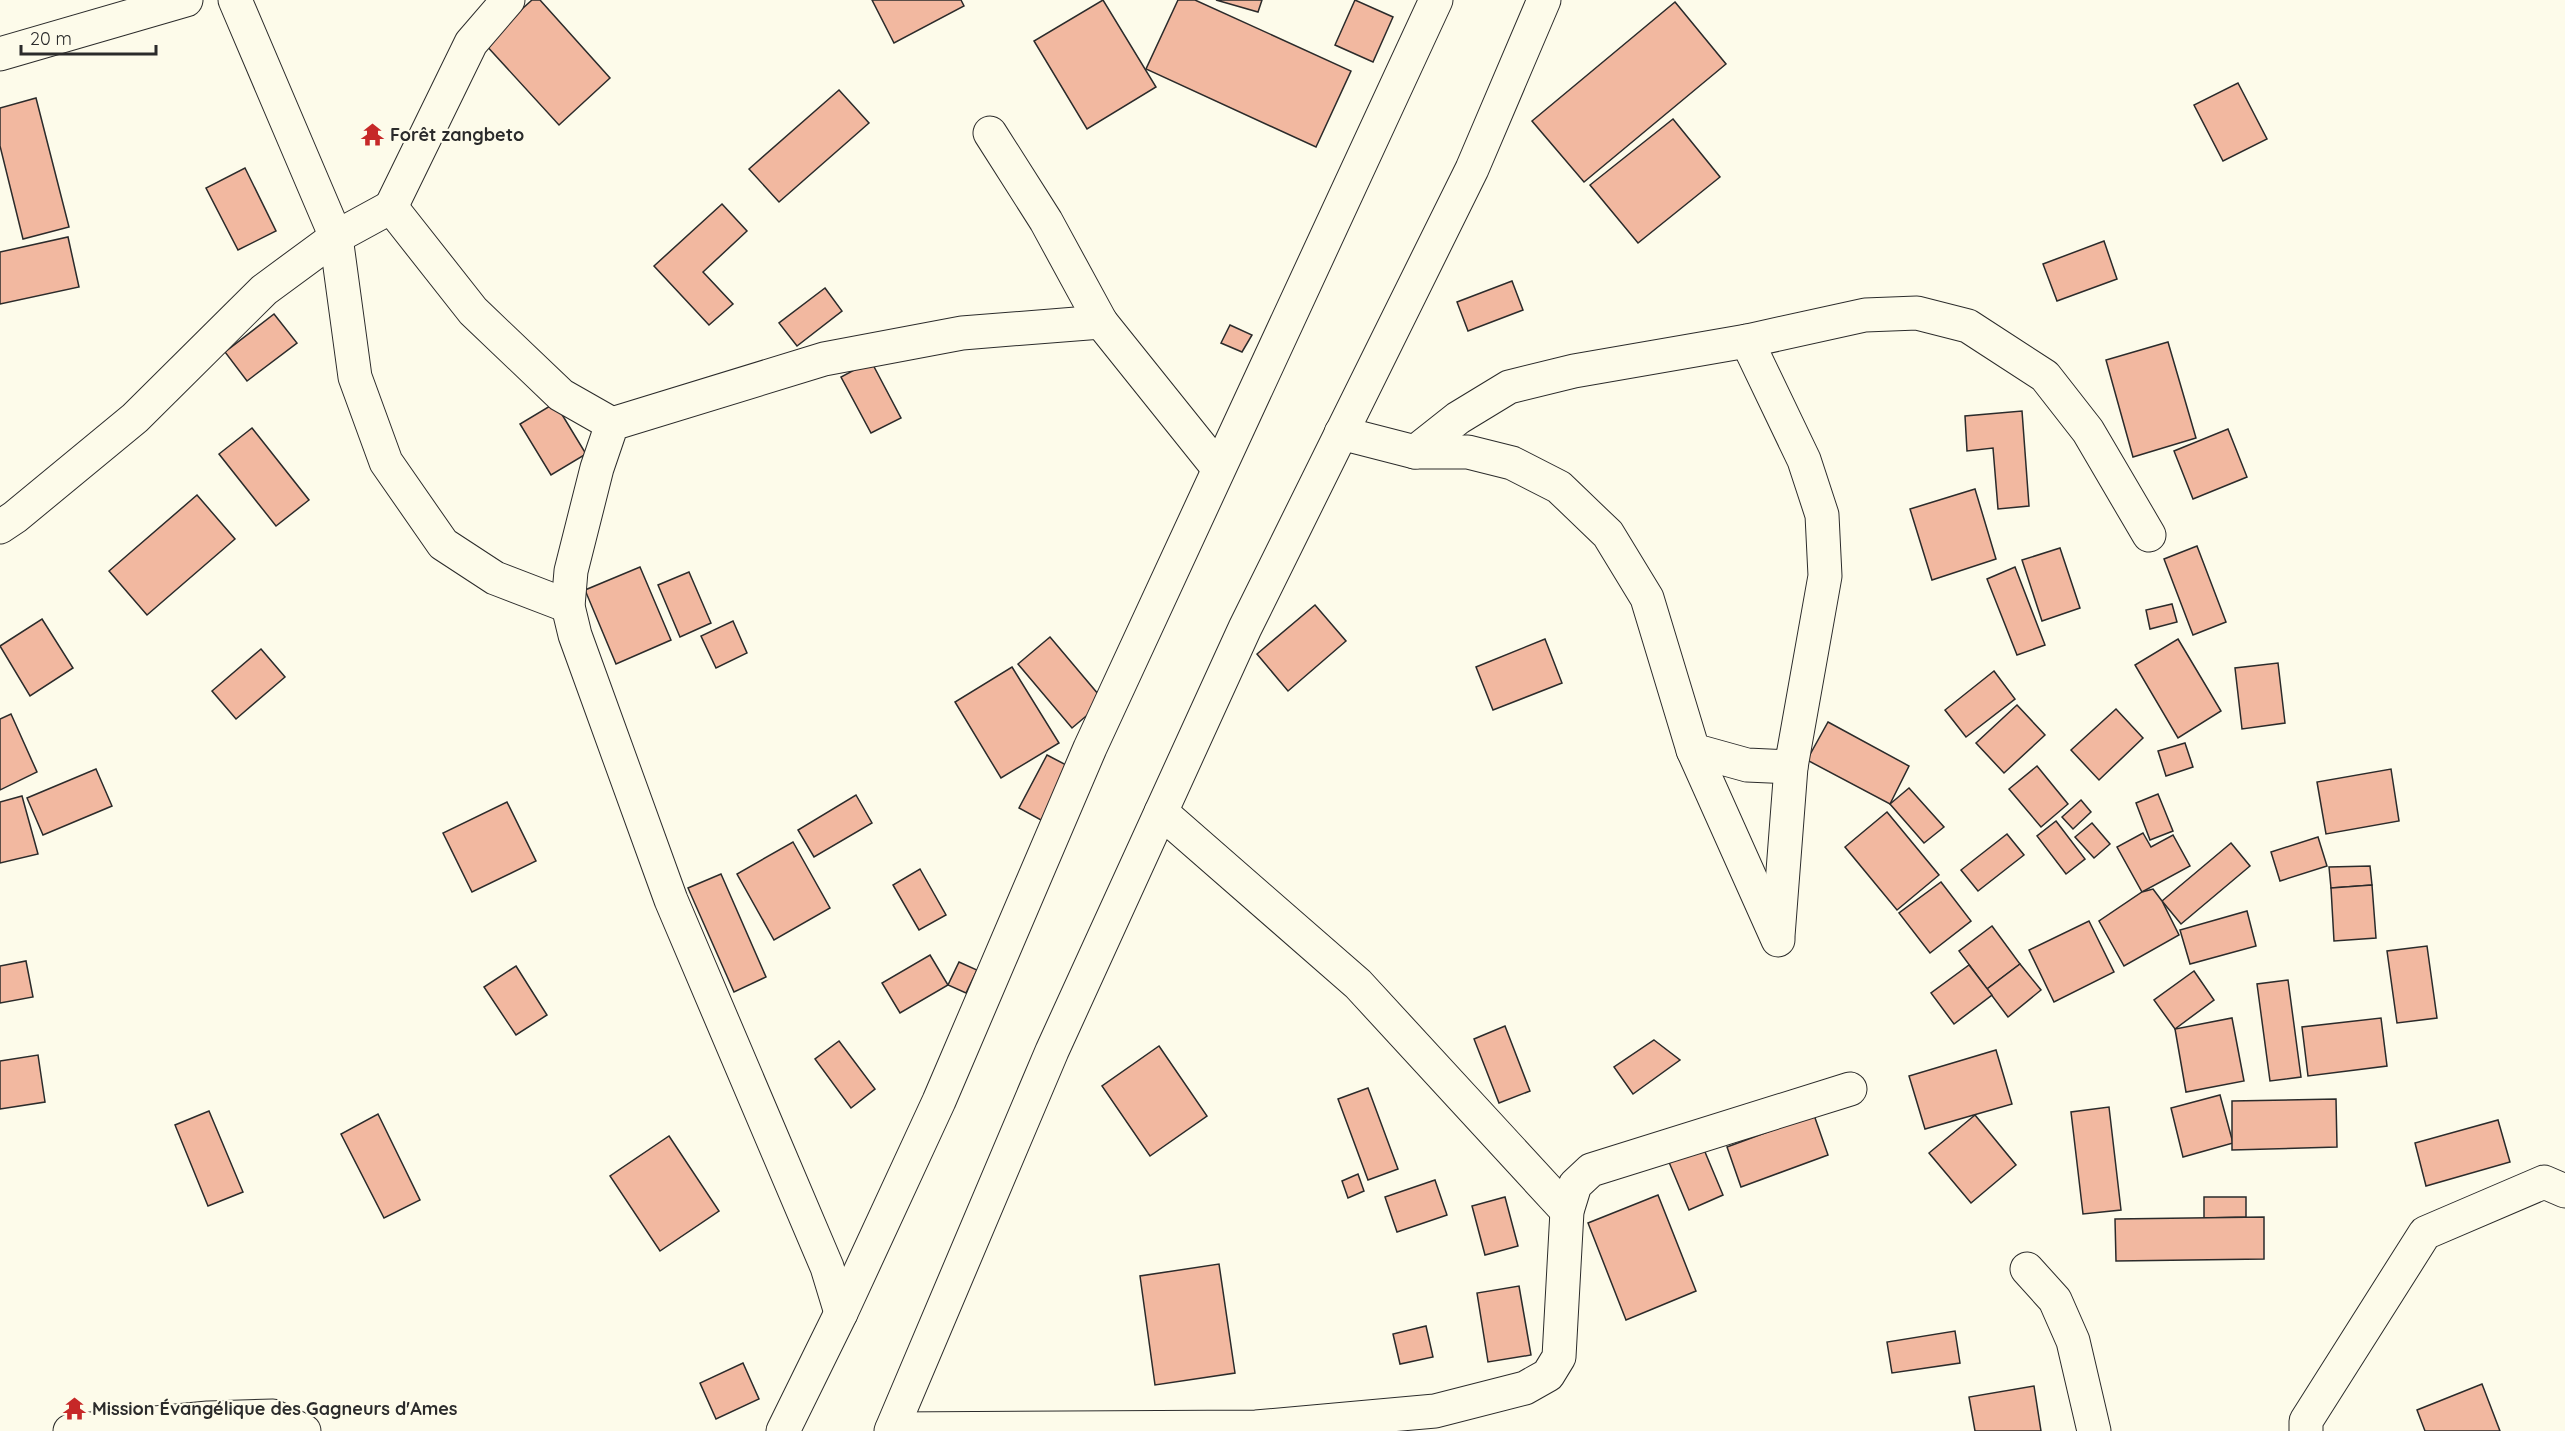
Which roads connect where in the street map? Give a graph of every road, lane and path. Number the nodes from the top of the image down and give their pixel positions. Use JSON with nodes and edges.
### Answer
{"nodes":[{"id":1,"x":186,"y":0,"type":"edge"},
{"id":2,"x":235,"y":0,"type":"edge"},
{"id":3,"x":508,"y":0,"type":"edge"},
{"id":4,"x":1436,"y":0,"type":"edge"},
{"id":5,"x":1544,"y":0,"type":"edge"},
{"id":6,"x":0,"y":54,"type":"edge"},
{"id":7,"x":990,"y":133,"type":"dead end"},
{"id":8,"x":391,"y":207,"type":"junction"},
{"id":9,"x":336,"y":237,"type":"junction"},
{"id":10,"x":1101,"y":322,"type":"junction"},
{"id":11,"x":1747,"y":341,"type":"junction"},
{"id":12,"x":612,"y":424,"type":"junction"},
{"id":13,"x":1341,"y":433,"type":"junction"},
{"id":14,"x":1415,"y":452,"type":"junction"},
{"id":15,"x":1218,"y":468,"type":"junction"},
{"id":16,"x":0,"y":527,"type":"edge"},
{"id":17,"x":2149,"y":535,"type":"dead end"},
{"id":18,"x":568,"y":606,"type":"junction"},
{"id":19,"x":1693,"y":750,"type":"junction"},
{"id":20,"x":1791,"y":767,"type":"junction"},
{"id":21,"x":1161,"y":812,"type":"junction"},
{"id":22,"x":1850,"y":1089,"type":"dead end"},
{"id":23,"x":2565,"y":1191,"type":"edge"},
{"id":24,"x":1567,"y":1211,"type":"junction"},
{"id":25,"x":2026,"y":1269,"type":"dead end"},
{"id":26,"x":842,"y":1313,"type":"junction"},
{"id":27,"x":891,"y":1430,"type":"edge"},
{"id":28,"x":70,"y":1431,"type":"edge"},
{"id":29,"x":304,"y":1431,"type":"edge"},
{"id":30,"x":783,"y":1431,"type":"edge"},
{"id":31,"x":2094,"y":1431,"type":"edge"},
{"id":32,"x":2306,"y":1431,"type":"edge"}],
"edges":[{"from":1,"to":6,"type":"street"},
{"from":2,"to":9,"type":"street"},
{"from":3,"to":8,"type":"street"},
{"from":4,"to":15,"type":"street"},
{"from":5,"to":13,"type":"street"},
{"from":7,"to":10,"type":"street"},
{"from":8,"to":9,"type":"street"},
{"from":8,"to":12,"type":"street"},
{"from":9,"to":16,"type":"street"},
{"from":9,"to":18,"type":"street"},
{"from":10,"to":12,"type":"street"},
{"from":10,"to":15,"type":"street"},
{"from":11,"to":14,"type":"street"},
{"from":11,"to":17,"type":"street"},
{"from":11,"to":20,"type":"street"},
{"from":12,"to":18,"type":"street"},
{"from":13,"to":14,"type":"street"},
{"from":13,"to":21,"type":"street"},
{"from":14,"to":19,"type":"street"},
{"from":15,"to":26,"type":"street"},
{"from":18,"to":26,"type":"street"},
{"from":19,"to":20,"type":"street"},
{"from":19,"to":20,"type":"street"},
{"from":21,"to":24,"type":"street"},
{"from":21,"to":27,"type":"street"},
{"from":22,"to":24,"type":"street"},
{"from":23,"to":32,"type":"street"},
{"from":24,"to":27,"type":"street"},
{"from":25,"to":31,"type":"street"},
{"from":26,"to":30,"type":"street"},
{"from":28,"to":29,"type":"street"}]}
